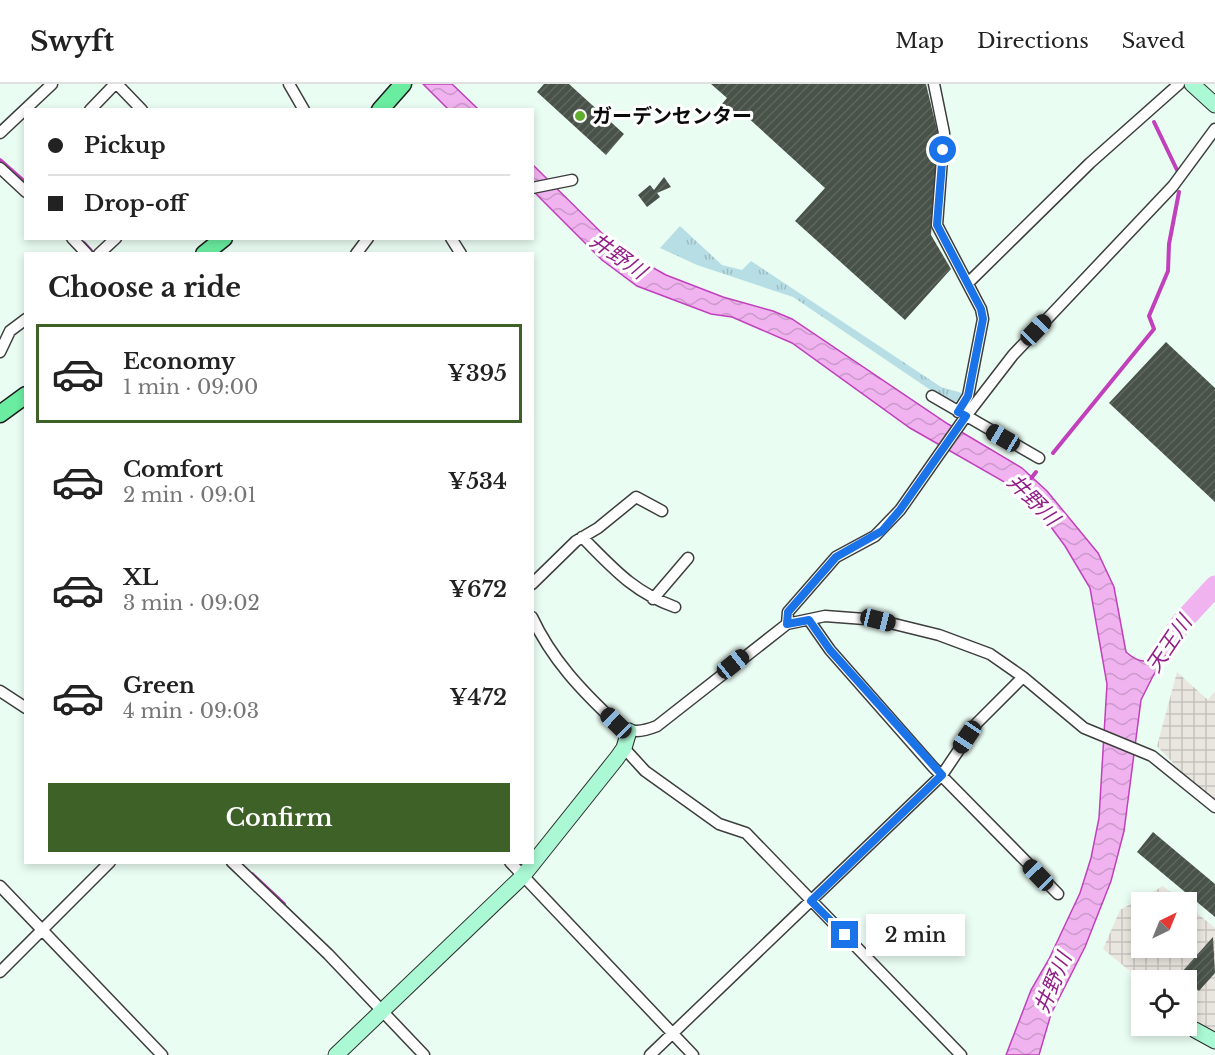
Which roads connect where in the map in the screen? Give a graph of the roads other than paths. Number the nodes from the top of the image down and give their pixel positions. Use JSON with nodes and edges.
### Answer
{"nodes":[{"id":1,"x":52,"y":84,"type":"edge"},
{"id":2,"x":116,"y":84,"type":"edge"},
{"id":3,"x":289,"y":84,"type":"edge"},
{"id":4,"x":404,"y":84,"type":"edge"},
{"id":5,"x":934,"y":84,"type":"edge"},
{"id":6,"x":1179,"y":84,"type":"edge"},
{"id":7,"x":1191,"y":84,"type":"edge"},
{"id":8,"x":1215,"y":105,"type":"edge"},
{"id":9,"x":27,"y":108,"type":"edge"},
{"id":10,"x":92,"y":108,"type":"edge"},
{"id":11,"x":140,"y":108,"type":"edge"},
{"id":12,"x":303,"y":108,"type":"edge"},
{"id":13,"x":382,"y":108,"type":"edge"},
{"id":14,"x":24,"y":110,"type":"edge"},
{"id":15,"x":1215,"y":129,"type":"edge"},
{"id":16,"x":0,"y":133,"type":"edge"},
{"id":17,"x":0,"y":168,"type":"edge"},
{"id":18,"x":24,"y":176,"type":"edge"},
{"id":19,"x":17,"y":183,"type":"junction"},
{"id":20,"x":534,"y":187,"type":"edge"},
{"id":21,"x":580,"y":189,"type":"dead end"},
{"id":22,"x":24,"y":190,"type":"edge"},
{"id":23,"x":74,"y":240,"type":"edge"},
{"id":24,"x":114,"y":240,"type":"edge"},
{"id":25,"x":222,"y":240,"type":"edge"},
{"id":26,"x":85,"y":252,"type":"edge"},
{"id":27,"x":101,"y":252,"type":"edge"},
{"id":28,"x":206,"y":252,"type":"edge"},
{"id":29,"x":968,"y":283,"type":"junction"},
{"id":30,"x":24,"y":320,"type":"edge"},
{"id":31,"x":0,"y":352,"type":"edge"},
{"id":32,"x":24,"y":396,"type":"edge"},
{"id":33,"x":932,"y":396,"type":"dead end"},
{"id":34,"x":0,"y":414,"type":"edge"},
{"id":35,"x":962,"y":416,"type":"junction"},
{"id":36,"x":1040,"y":458,"type":"dead end"},
{"id":37,"x":662,"y":511,"type":"dead end"},
{"id":38,"x":582,"y":537,"type":"junction"},
{"id":39,"x":688,"y":558,"type":"dead end"},
{"id":40,"x":534,"y":582,"type":"edge"},
{"id":41,"x":653,"y":599,"type":"junction"},
{"id":42,"x":675,"y":607,"type":"dead end"},
{"id":43,"x":809,"y":620,"type":"junction"},
{"id":44,"x":534,"y":621,"type":"edge"},
{"id":45,"x":787,"y":624,"type":"junction"},
{"id":46,"x":1023,"y":676,"type":"junction"},
{"id":47,"x":0,"y":691,"type":"edge"},
{"id":48,"x":24,"y":707,"type":"edge"},
{"id":49,"x":629,"y":731,"type":"junction"},
{"id":50,"x":624,"y":748,"type":"junction"},
{"id":51,"x":942,"y":775,"type":"junction"},
{"id":52,"x":1215,"y":807,"type":"edge"},
{"id":53,"x":534,"y":862,"type":"edge"},
{"id":54,"x":108,"y":864,"type":"edge"},
{"id":55,"x":234,"y":864,"type":"edge"},
{"id":56,"x":512,"y":864,"type":"edge"},
{"id":57,"x":532,"y":864,"type":"edge"},
{"id":58,"x":522,"y":877,"type":"junction"},
{"id":59,"x":0,"y":886,"type":"edge"},
{"id":60,"x":1058,"y":894,"type":"dead end"},
{"id":61,"x":811,"y":901,"type":"junction"},
{"id":62,"x":42,"y":930,"type":"junction"},
{"id":63,"x":0,"y":972,"type":"edge"},
{"id":64,"x":382,"y":1011,"type":"junction"},
{"id":65,"x":1197,"y":1031,"type":"edge"},
{"id":66,"x":672,"y":1033,"type":"junction"},
{"id":67,"x":1215,"y":1041,"type":"edge"},
{"id":68,"x":162,"y":1055,"type":"edge"},
{"id":69,"x":336,"y":1055,"type":"edge"},
{"id":70,"x":424,"y":1055,"type":"edge"},
{"id":71,"x":650,"y":1055,"type":"edge"},
{"id":72,"x":693,"y":1055,"type":"edge"},
{"id":73,"x":961,"y":1055,"type":"edge"}],
"edges":[{"from":1,"to":9,"type":"street"},
{"from":2,"to":10,"type":"street"},
{"from":2,"to":11,"type":"street"},
{"from":3,"to":12,"type":"street"},
{"from":4,"to":13,"type":"main road"},
{"from":5,"to":29,"type":"street"},
{"from":6,"to":29,"type":"street"},
{"from":7,"to":8,"type":"street"},
{"from":14,"to":16,"type":"street"},
{"from":15,"to":35,"type":"street"},
{"from":17,"to":19,"type":"street"},
{"from":18,"to":19,"type":"street"},
{"from":19,"to":22,"type":"street"},
{"from":20,"to":21,"type":"street"},
{"from":23,"to":26,"type":"street"},
{"from":24,"to":27,"type":"street"},
{"from":25,"to":28,"type":"main road"},
{"from":29,"to":35,"type":"street"},
{"from":30,"to":31,"type":"street"},
{"from":32,"to":34,"type":"main road"},
{"from":33,"to":35,"type":"street"},
{"from":35,"to":36,"type":"street"},
{"from":35,"to":45,"type":"street"},
{"from":37,"to":38,"type":"street"},
{"from":38,"to":40,"type":"street"},
{"from":38,"to":41,"type":"street"},
{"from":39,"to":41,"type":"street"},
{"from":41,"to":42,"type":"street"},
{"from":43,"to":45,"type":"street"},
{"from":43,"to":46,"type":"street"},
{"from":43,"to":51,"type":"street"},
{"from":44,"to":49,"type":"street"},
{"from":45,"to":49,"type":"street"},
{"from":46,"to":51,"type":"street"},
{"from":46,"to":52,"type":"street"},
{"from":47,"to":48,"type":"street"},
{"from":49,"to":50,"type":"street"},
{"from":50,"to":53,"type":"street"},
{"from":50,"to":61,"type":"street"},
{"from":51,"to":60,"type":"street"},
{"from":51,"to":61,"type":"street"},
{"from":54,"to":62,"type":"street"},
{"from":55,"to":64,"type":"street"},
{"from":56,"to":58,"type":"street"},
{"from":57,"to":58,"type":"street"},
{"from":58,"to":64,"type":"street"},
{"from":58,"to":66,"type":"street"},
{"from":59,"to":62,"type":"street"},
{"from":61,"to":66,"type":"street"},
{"from":61,"to":73,"type":"street"},
{"from":62,"to":63,"type":"street"},
{"from":62,"to":68,"type":"street"},
{"from":64,"to":69,"type":"street"},
{"from":64,"to":70,"type":"street"},
{"from":65,"to":67,"type":"street"},
{"from":66,"to":71,"type":"street"},
{"from":66,"to":72,"type":"street"}]}
